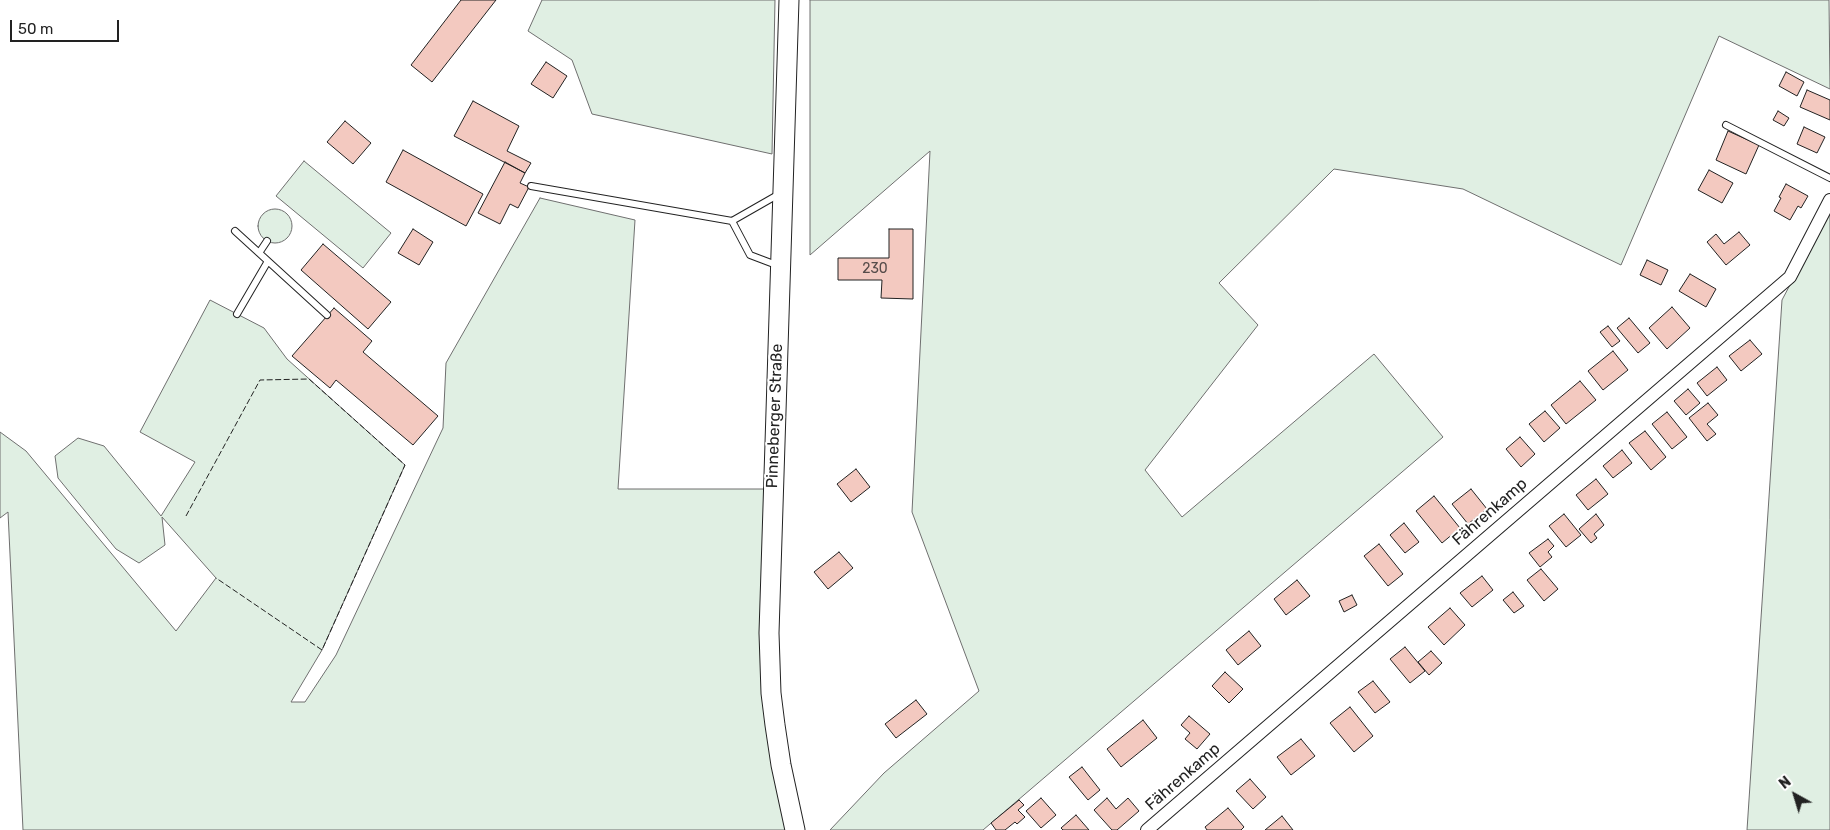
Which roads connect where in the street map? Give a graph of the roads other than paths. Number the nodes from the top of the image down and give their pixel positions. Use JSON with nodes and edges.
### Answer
{"nodes":[{"id":1,"x":789,"y":0,"type":"edge"},
{"id":2,"x":1726,"y":125,"type":"dead end"},
{"id":3,"x":1830,"y":178,"type":"edge"},
{"id":4,"x":531,"y":186,"type":"dead end"},
{"id":5,"x":784,"y":191,"type":"junction"},
{"id":6,"x":1830,"y":200,"type":"edge"},
{"id":7,"x":732,"y":222,"type":"junction"},
{"id":8,"x":235,"y":231,"type":"dead end"},
{"id":9,"x":267,"y":241,"type":"dead end"},
{"id":10,"x":259,"y":253,"type":"junction"},
{"id":11,"x":268,"y":261,"type":"junction"},
{"id":12,"x":780,"y":266,"type":"junction"},
{"id":13,"x":237,"y":314,"type":"dead end"},
{"id":14,"x":327,"y":315,"type":"dead end"},
{"id":15,"x":796,"y":830,"type":"edge"},
{"id":16,"x":1147,"y":830,"type":"edge"}],
"edges":[{"from":1,"to":5,"type":"main road","name":"Pinneberger Straße"},
{"from":2,"to":3,"type":"lane"},
{"from":4,"to":7,"type":"lane"},
{"from":5,"to":7,"type":"lane"},
{"from":5,"to":12,"type":"main road","name":"Pinneberger Straße"},
{"from":6,"to":16,"type":"street","name":"Fährenkamp"},
{"from":7,"to":12,"type":"lane"},
{"from":8,"to":10,"type":"lane"},
{"from":9,"to":10,"type":"lane"},
{"from":10,"to":11,"type":"lane"},
{"from":11,"to":13,"type":"lane"},
{"from":11,"to":14,"type":"lane"},
{"from":12,"to":15,"type":"main road","name":"Pinneberger Straße"}]}
